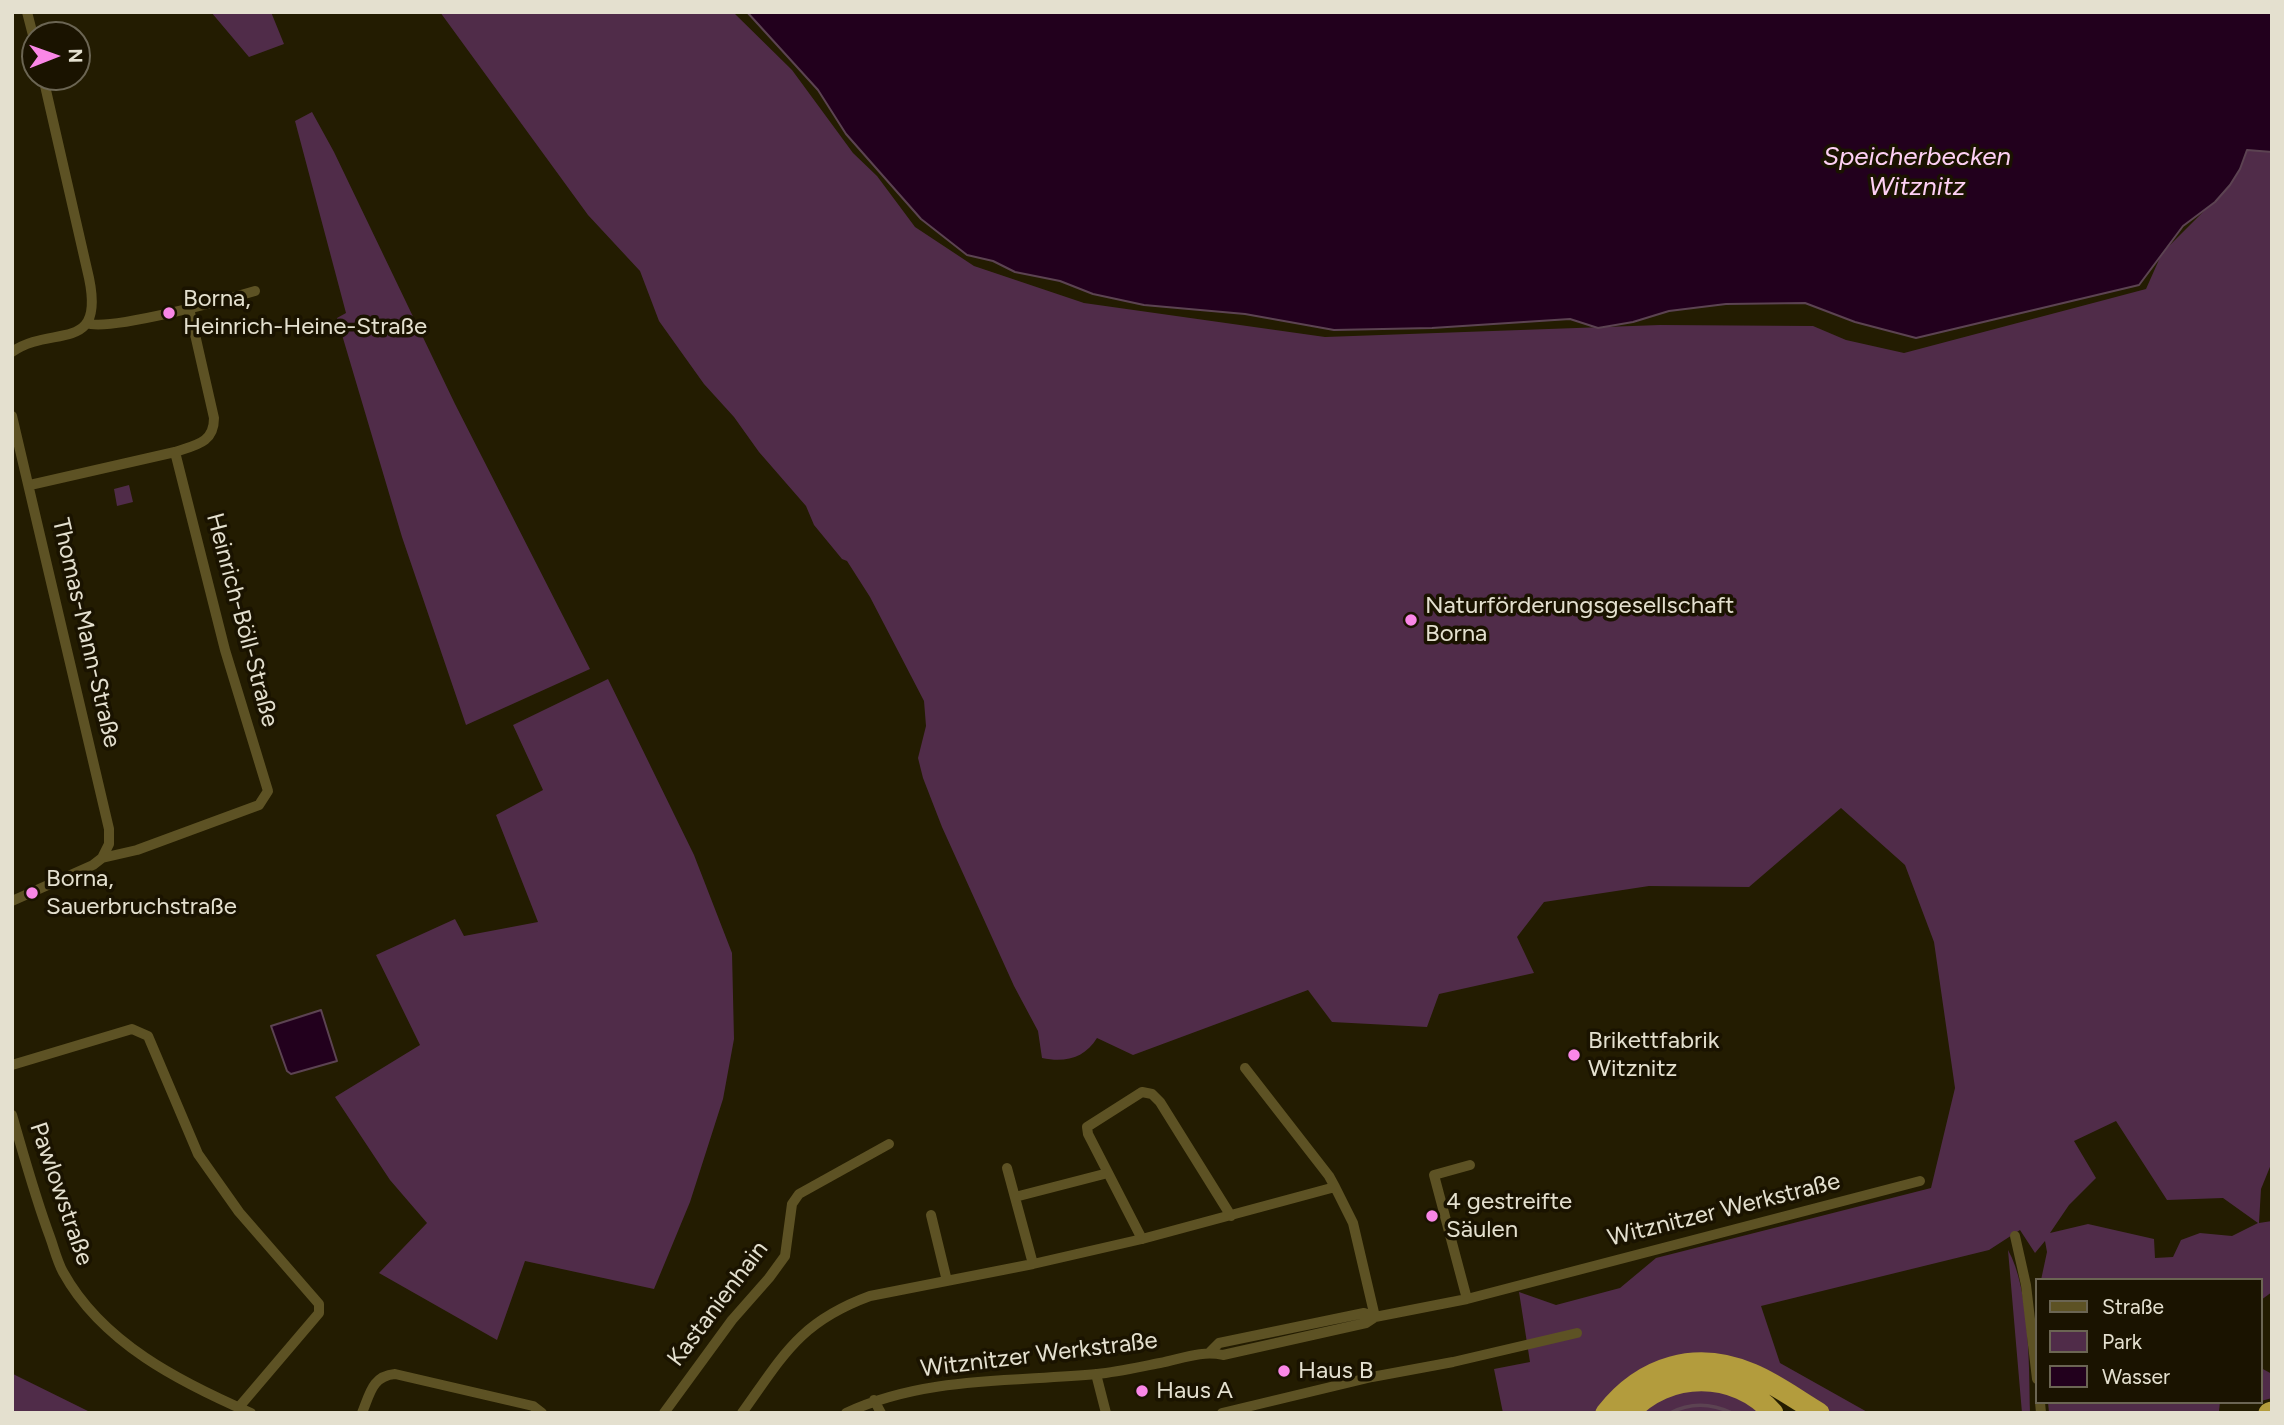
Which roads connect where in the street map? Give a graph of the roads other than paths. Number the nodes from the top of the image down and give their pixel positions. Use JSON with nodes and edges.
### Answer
{"nodes":[{"id":1,"x":46,"y":91,"type":"edge"},
{"id":2,"x":256,"y":291,"type":"dead end"},
{"id":3,"x":189,"y":308,"type":"junction"},
{"id":4,"x":87,"y":323,"type":"junction"},
{"id":5,"x":12,"y":352,"type":"edge"},
{"id":6,"x":12,"y":416,"type":"edge"},
{"id":7,"x":176,"y":452,"type":"junction"},
{"id":8,"x":30,"y":485,"type":"junction"},
{"id":9,"x":102,"y":858,"type":"junction"},
{"id":10,"x":12,"y":901,"type":"edge"},
{"id":11,"x":12,"y":1065,"type":"edge"},
{"id":12,"x":1245,"y":1068,"type":"dead end"},
{"id":13,"x":12,"y":1115,"type":"edge"},
{"id":14,"x":889,"y":1143,"type":"dead end"},
{"id":15,"x":1470,"y":1166,"type":"dead end"},
{"id":16,"x":1007,"y":1168,"type":"dead end"},
{"id":17,"x":1108,"y":1173,"type":"junction"},
{"id":18,"x":1920,"y":1181,"type":"dead end"},
{"id":19,"x":1335,"y":1188,"type":"junction"},
{"id":20,"x":1015,"y":1198,"type":"junction"},
{"id":21,"x":931,"y":1215,"type":"dead end"},
{"id":22,"x":1231,"y":1216,"type":"junction"},
{"id":23,"x":2015,"y":1236,"type":"dead end"},
{"id":24,"x":1142,"y":1239,"type":"junction"},
{"id":25,"x":1033,"y":1264,"type":"junction"},
{"id":26,"x":947,"y":1281,"type":"junction"},
{"id":27,"x":1467,"y":1299,"type":"junction"},
{"id":28,"x":1375,"y":1317,"type":"junction"},
{"id":29,"x":1577,"y":1333,"type":"dead end"},
{"id":30,"x":2036,"y":1370,"type":"edge"},
{"id":31,"x":1096,"y":1374,"type":"junction"},
{"id":32,"x":874,"y":1400,"type":"junction"},
{"id":33,"x":239,"y":1410,"type":"edge"},
{"id":34,"x":251,"y":1413,"type":"edge"},
{"id":35,"x":362,"y":1413,"type":"edge"},
{"id":36,"x":541,"y":1413,"type":"edge"},
{"id":37,"x":664,"y":1413,"type":"edge"},
{"id":38,"x":742,"y":1413,"type":"edge"},
{"id":39,"x":846,"y":1413,"type":"edge"},
{"id":40,"x":881,"y":1413,"type":"edge"},
{"id":41,"x":1106,"y":1413,"type":"edge"},
{"id":42,"x":1222,"y":1413,"type":"edge"},
{"id":43,"x":1606,"y":1413,"type":"edge"},
{"id":44,"x":1629,"y":1413,"type":"edge"},
{"id":45,"x":1773,"y":1413,"type":"edge"},
{"id":46,"x":1819,"y":1413,"type":"edge"}],
"edges":[{"from":1,"to":4,"type":"street"},
{"from":2,"to":3,"type":"street"},
{"from":3,"to":4,"type":"street"},
{"from":3,"to":7,"type":"street"},
{"from":4,"to":5,"type":"street"},
{"from":6,"to":8,"type":"street","name":"Thomas-Mann-Straße"},
{"from":7,"to":8,"type":"street"},
{"from":7,"to":9,"type":"street","name":"Heinrich-Böll-Straße"},
{"from":8,"to":9,"type":"street","name":"Thomas-Mann-Straße"},
{"from":9,"to":10,"type":"street"},
{"from":11,"to":33,"type":"street"},
{"from":12,"to":19,"type":"street"},
{"from":13,"to":33,"type":"street","name":"Pawlowstraße"},
{"from":14,"to":37,"type":"street","name":"Kastanienhain"},
{"from":15,"to":27,"type":"street"},
{"from":16,"to":20,"type":"street"},
{"from":17,"to":20,"type":"street"},
{"from":17,"to":22,"type":"street"},
{"from":17,"to":24,"type":"street"},
{"from":18,"to":27,"type":"street","name":"Witznitzer Werkstraße"},
{"from":19,"to":22,"type":"street"},
{"from":19,"to":28,"type":"street"},
{"from":20,"to":25,"type":"street"},
{"from":21,"to":26,"type":"street"},
{"from":22,"to":24,"type":"street"},
{"from":23,"to":30,"type":"street"},
{"from":24,"to":25,"type":"street"},
{"from":25,"to":26,"type":"street"},
{"from":26,"to":38,"type":"street"},
{"from":27,"to":28,"type":"street","name":"Witznitzer Werkstraße"},
{"from":28,"to":31,"type":"street","name":"Witznitzer Werkstraße"},
{"from":29,"to":42,"type":"street"},
{"from":31,"to":32,"type":"street","name":"Witznitzer Werkstraße"},
{"from":31,"to":41,"type":"street"},
{"from":32,"to":39,"type":"street","name":"Witznitzer Werkstraße"},
{"from":32,"to":40,"type":"street"},
{"from":33,"to":34,"type":"street","name":"Pawlowstraße"},
{"from":35,"to":36,"type":"street"},
{"from":43,"to":46,"type":"highway"},
{"from":44,"to":45,"type":"highway"}]}
